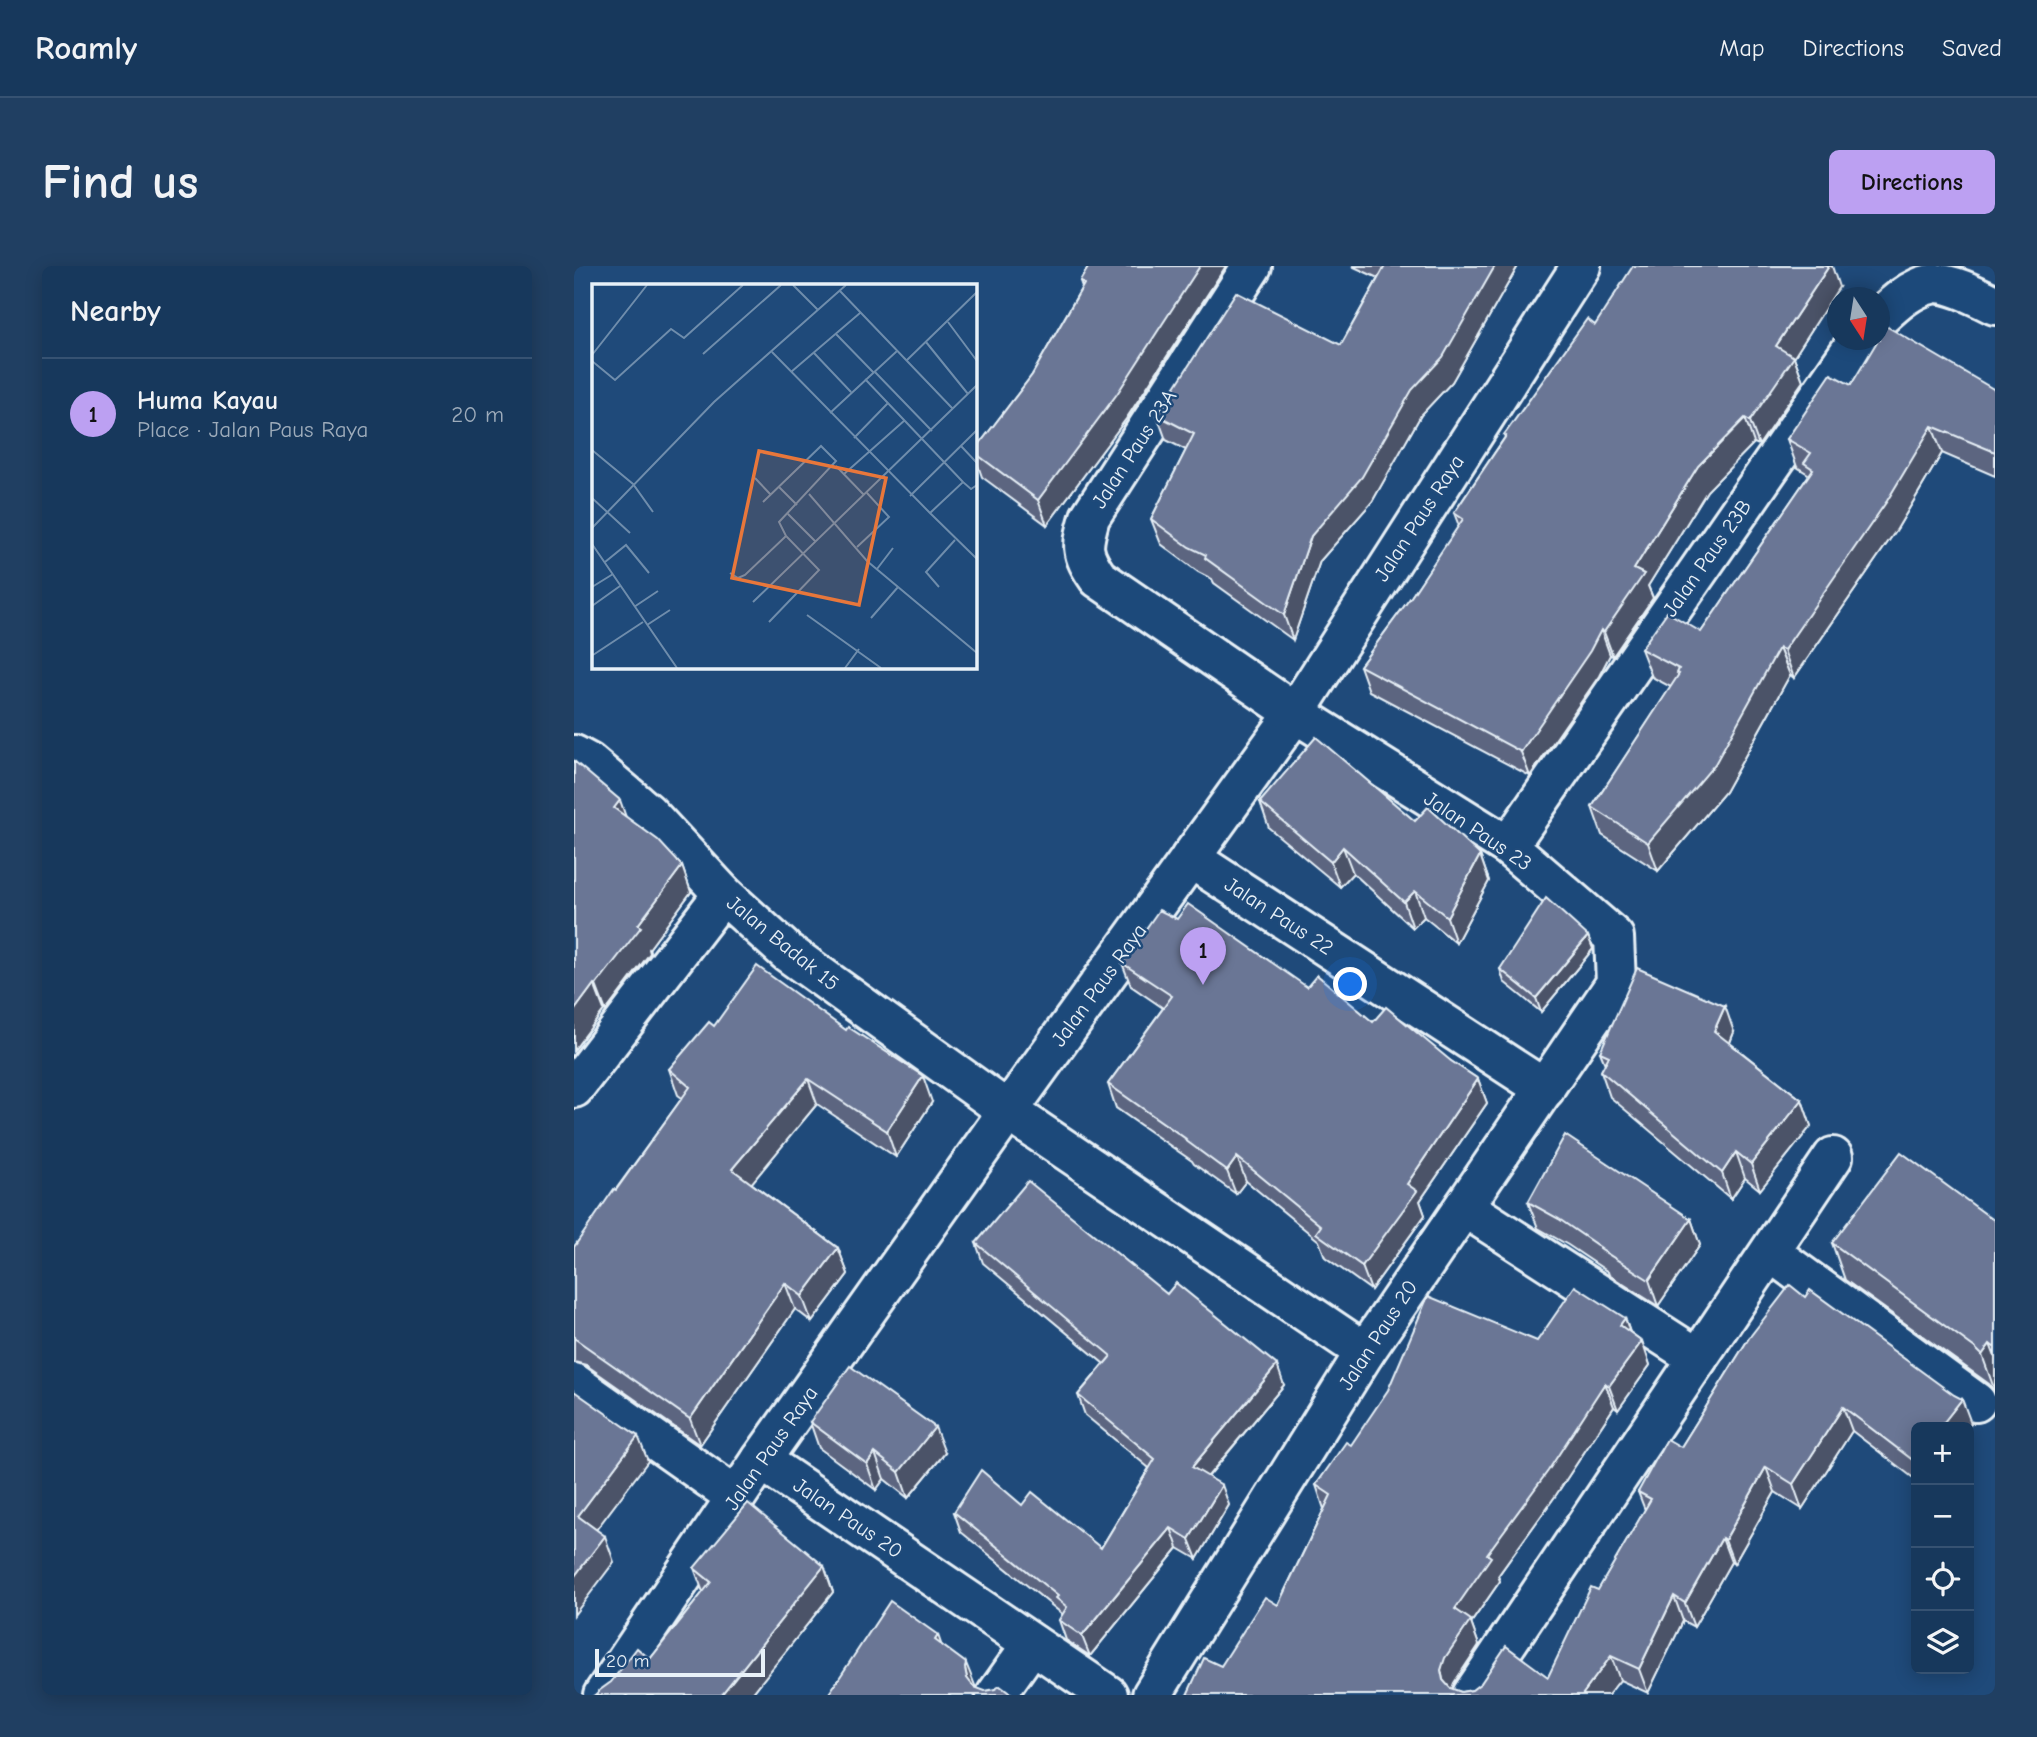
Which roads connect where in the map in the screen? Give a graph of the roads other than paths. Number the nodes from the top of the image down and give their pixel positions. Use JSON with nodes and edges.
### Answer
{"nodes":[{"id":1,"x":1252,"y":266,"type":"edge"},
{"id":2,"x":1581,"y":266,"type":"edge"},
{"id":3,"x":1995,"y":304,"type":"edge"},
{"id":4,"x":1890,"y":307,"type":"edge"},
{"id":5,"x":1851,"y":350,"type":"edge"},
{"id":6,"x":1295,"y":713,"type":"junction"},
{"id":7,"x":574,"y":755,"type":"edge"},
{"id":8,"x":1508,"y":846,"type":"junction"},
{"id":9,"x":1190,"y":858,"type":"junction"},
{"id":10,"x":723,"y":894,"type":"junction"},
{"id":11,"x":1616,"y":983,"type":"joint"},
{"id":12,"x":574,"y":1088,"type":"edge"},
{"id":13,"x":1545,"y":1089,"type":"junction"},
{"id":14,"x":1008,"y":1111,"type":"junction"},
{"id":15,"x":1833,"y":1157,"type":"dead end"},
{"id":16,"x":1464,"y":1207,"type":"junction"},
{"id":17,"x":1770,"y":1252,"type":"junction"},
{"id":18,"x":1365,"y":1352,"type":"junction"},
{"id":19,"x":1698,"y":1358,"type":"junction"},
{"id":20,"x":574,"y":1383,"type":"edge"},
{"id":21,"x":1976,"y":1402,"type":"dead end"},
{"id":22,"x":761,"y":1460,"type":"junction"},
{"id":23,"x":736,"y":1497,"type":"junction"},
{"id":24,"x":1032,"y":1644,"type":"junction"},
{"id":25,"x":603,"y":1695,"type":"edge"},
{"id":26,"x":996,"y":1695,"type":"edge"},
{"id":27,"x":1108,"y":1695,"type":"edge"},
{"id":28,"x":1152,"y":1695,"type":"edge"},
{"id":29,"x":1472,"y":1695,"type":"edge"}],
"edges":[{"from":1,"to":6,"type":"street","name":"Jalan Paus 23A"},
{"from":2,"to":6,"type":"street","name":"Jalan Paus Raya"},
{"from":3,"to":4,"type":"street"},
{"from":5,"to":8,"type":"street","name":"Jalan Paus 23B"},
{"from":6,"to":8,"type":"street","name":"Jalan Paus 23"},
{"from":6,"to":9,"type":"street","name":"Jalan Paus Raya"},
{"from":7,"to":10,"type":"street","name":"Jalan Badak 15"},
{"from":8,"to":11,"type":"street","name":"Jalan Paus 23"},
{"from":9,"to":13,"type":"street","name":"Jalan Paus 22"},
{"from":9,"to":14,"type":"street","name":"Jalan Paus Raya"},
{"from":10,"to":12,"type":"street"},
{"from":10,"to":14,"type":"street","name":"Jalan Badak 15"},
{"from":11,"to":13,"type":"street","name":"Jalan Paus 20"},
{"from":13,"to":16,"type":"street","name":"Jalan Paus 20"},
{"from":14,"to":18,"type":"street","name":"Jalan Badak 15"},
{"from":14,"to":22,"type":"street","name":"Jalan Paus Raya"},
{"from":15,"to":17,"type":"street"},
{"from":16,"to":18,"type":"street","name":"Jalan Paus 20"},
{"from":16,"to":19,"type":"street"},
{"from":17,"to":19,"type":"street"},
{"from":17,"to":21,"type":"street"},
{"from":18,"to":28,"type":"street","name":"Jalan Paus 20"},
{"from":19,"to":29,"type":"street"},
{"from":20,"to":23,"type":"street"},
{"from":22,"to":23,"type":"street","name":"Jalan Paus Raya"},
{"from":22,"to":24,"type":"street","name":"Jalan Paus 20"},
{"from":23,"to":25,"type":"street","name":"Jalan Paus Raya"},
{"from":24,"to":26,"type":"street"},
{"from":24,"to":27,"type":"street","name":"Jalan Paus 20"}]}
